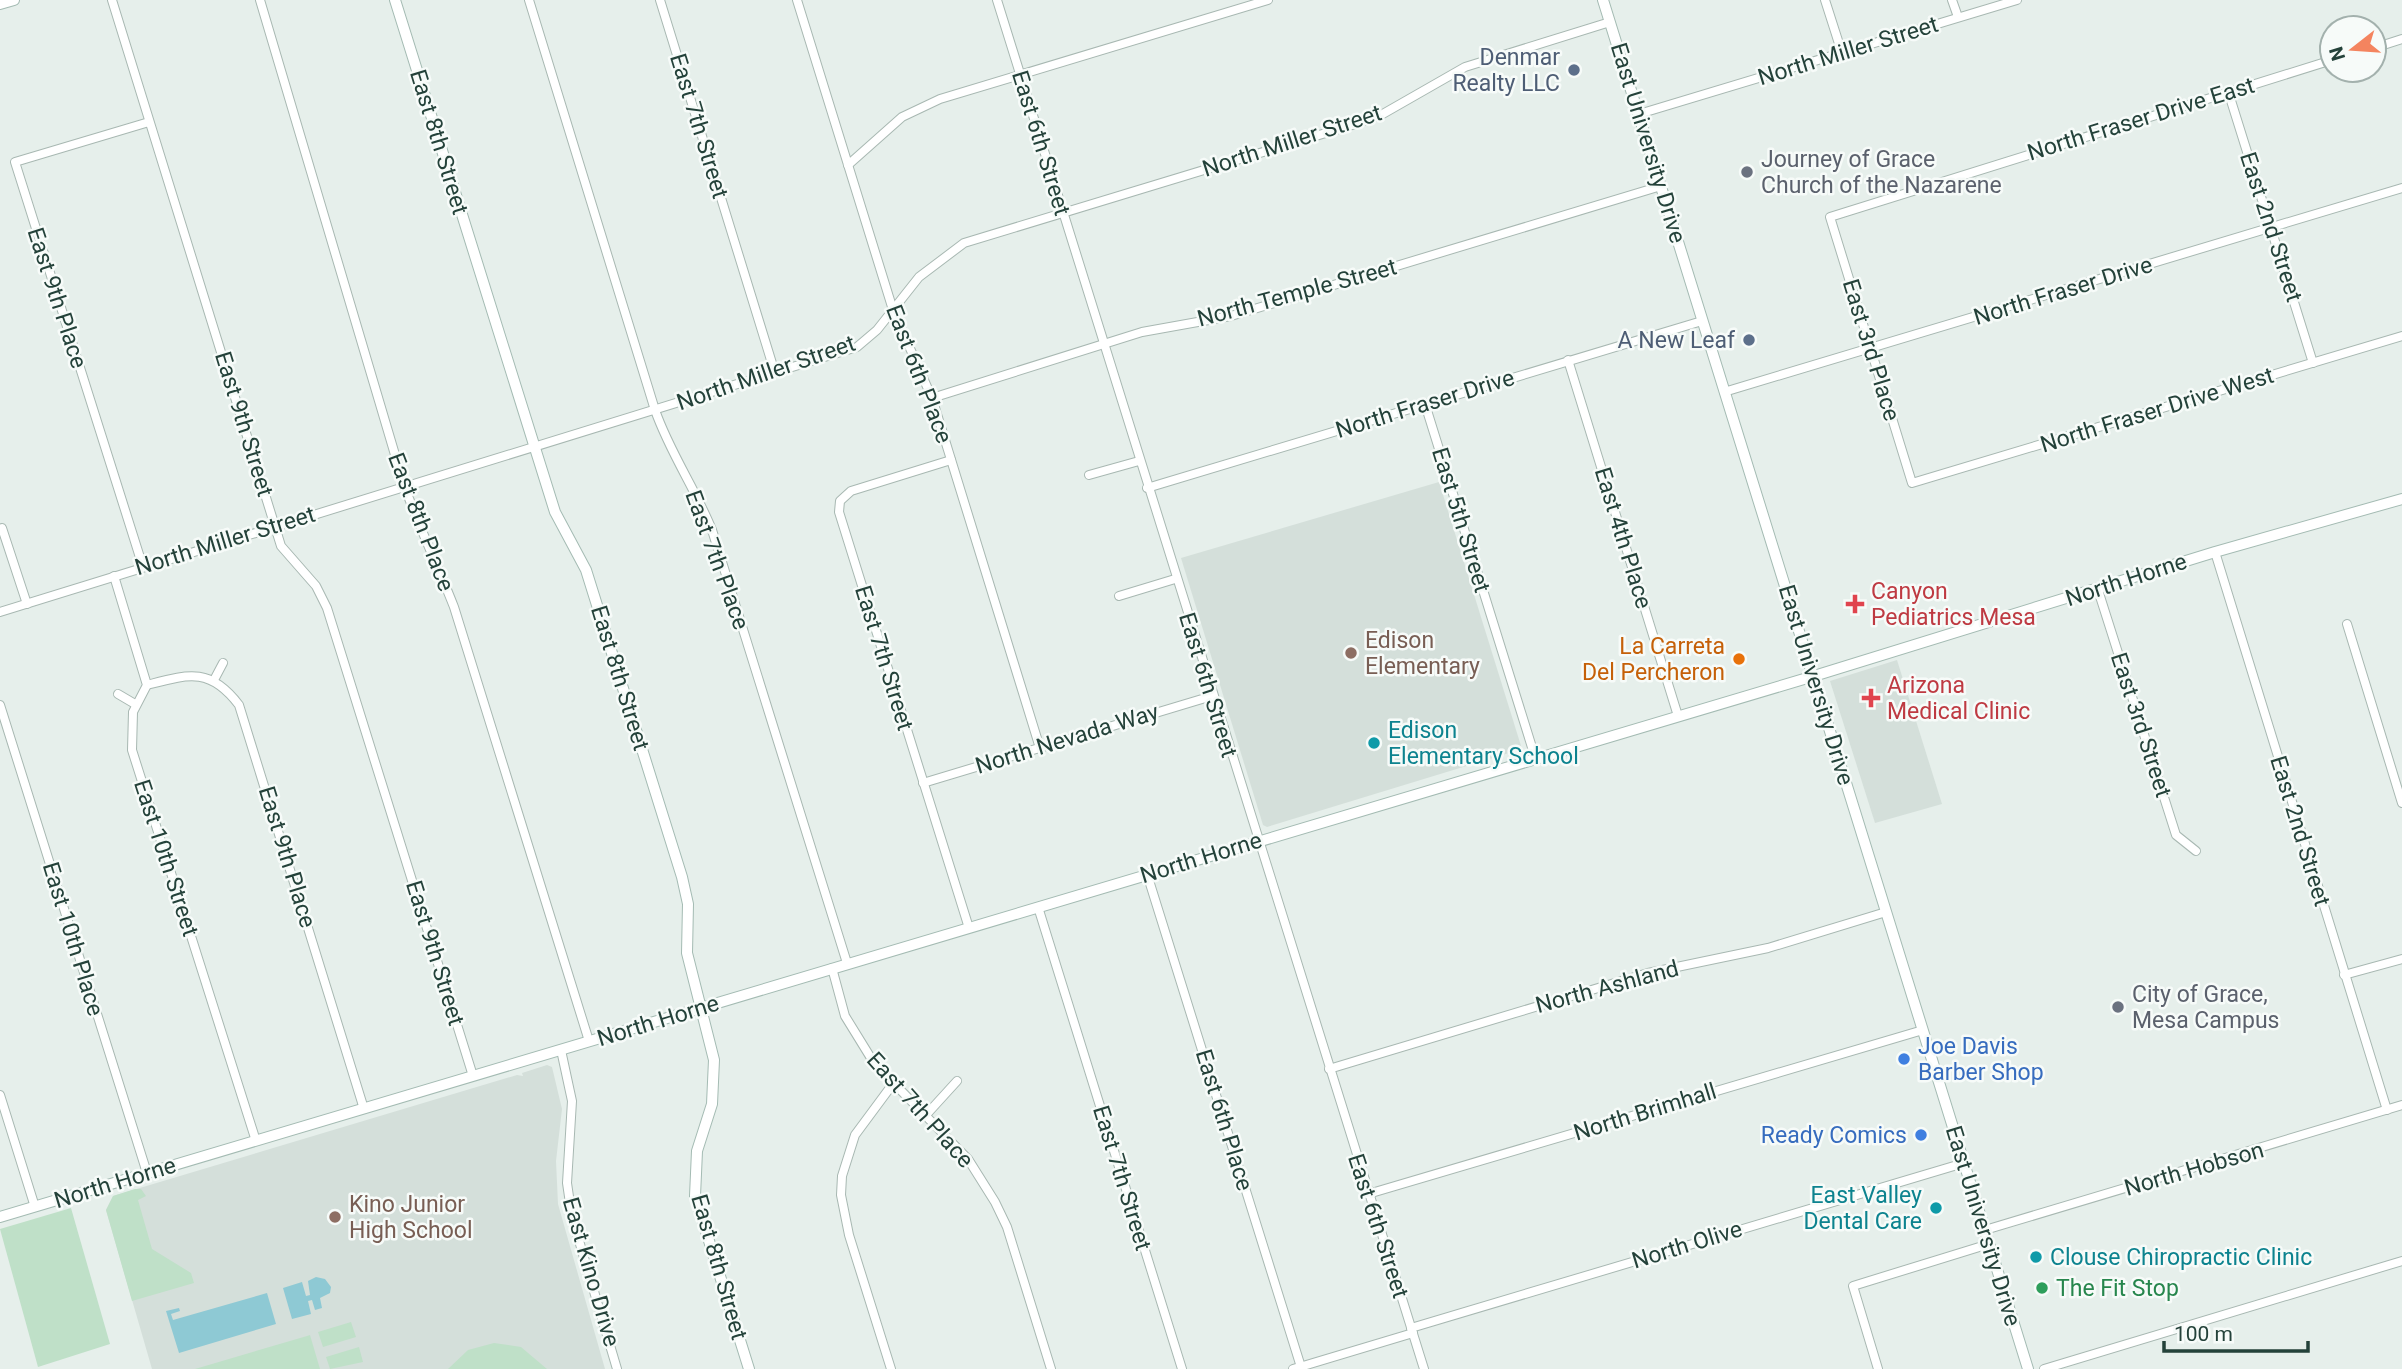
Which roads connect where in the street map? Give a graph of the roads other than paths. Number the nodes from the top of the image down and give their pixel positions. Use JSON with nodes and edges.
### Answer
{"nodes":[{"id":1,"x":14,"y":0,"type":"edge"},
{"id":2,"x":112,"y":0,"type":"edge"},
{"id":3,"x":260,"y":0,"type":"edge"},
{"id":4,"x":395,"y":0,"type":"edge"},
{"id":5,"x":528,"y":0,"type":"edge"},
{"id":6,"x":660,"y":0,"type":"edge"},
{"id":7,"x":797,"y":0,"type":"edge"},
{"id":8,"x":997,"y":0,"type":"edge"},
{"id":9,"x":1268,"y":0,"type":"edge"},
{"id":10,"x":1604,"y":0,"type":"edge"},
{"id":11,"x":1825,"y":0,"type":"edge"},
{"id":12,"x":1952,"y":0,"type":"edge"},
{"id":13,"x":2017,"y":0,"type":"edge"},
{"id":14,"x":0,"y":4,"type":"edge"},
{"id":15,"x":1958,"y":17,"type":"junction"},
{"id":16,"x":1610,"y":22,"type":"junction"},
{"id":17,"x":1842,"y":53,"type":"junction"},
{"id":18,"x":2318,"y":64,"type":"edge"},
{"id":19,"x":1020,"y":74,"type":"junction"},
{"id":20,"x":2228,"y":92,"type":"junction"},
{"id":21,"x":1639,"y":114,"type":"junction"},
{"id":22,"x":149,"y":122,"type":"junction"},
{"id":23,"x":848,"y":165,"type":"junction"},
{"id":24,"x":1661,"y":186,"type":"junction"},
{"id":25,"x":2402,"y":188,"type":"edge"},
{"id":26,"x":1063,"y":213,"type":"junction"},
{"id":27,"x":1830,"y":217,"type":"joint"},
{"id":28,"x":2271,"y":229,"type":"junction"},
{"id":29,"x":893,"y":310,"type":"junction"},
{"id":30,"x":1702,"y":321,"type":"junction"},
{"id":31,"x":2402,"y":336,"type":"edge"},
{"id":32,"x":1104,"y":345,"type":"junction"},
{"id":33,"x":1870,"y":349,"type":"junction"},
{"id":34,"x":1568,"y":360,"type":"junction"},
{"id":35,"x":2314,"y":363,"type":"junction"},
{"id":36,"x":775,"y":373,"type":"junction"},
{"id":37,"x":1724,"y":393,"type":"junction"},
{"id":38,"x":932,"y":398,"type":"junction"},
{"id":39,"x":1425,"y":404,"type":"junction"},
{"id":40,"x":655,"y":410,"type":"junction"},
{"id":41,"x":533,"y":445,"type":"junction"},
{"id":42,"x":951,"y":460,"type":"junction"},
{"id":43,"x":1139,"y":461,"type":"junction"},
{"id":44,"x":1089,"y":475,"type":"dead end"},
{"id":45,"x":1912,"y":483,"type":"joint"},
{"id":46,"x":404,"y":485,"type":"junction"},
{"id":47,"x":1147,"y":488,"type":"junction"},
{"id":48,"x":2402,"y":499,"type":"edge"},
{"id":49,"x":276,"y":525,"type":"junction"},
{"id":50,"x":2,"y":528,"type":"dead end"},
{"id":51,"x":2215,"y":552,"type":"junction"},
{"id":52,"x":143,"y":567,"type":"junction"},
{"id":53,"x":114,"y":576,"type":"junction"},
{"id":54,"x":1175,"y":579,"type":"junction"},
{"id":55,"x":2098,"y":590,"type":"junction"},
{"id":56,"x":1119,"y":596,"type":"dead end"},
{"id":57,"x":27,"y":604,"type":"junction"},
{"id":58,"x":0,"y":612,"type":"edge"},
{"id":59,"x":2347,"y":624,"type":"dead end"},
{"id":60,"x":223,"y":663,"type":"dead end"},
{"id":61,"x":1814,"y":676,"type":"junction"},
{"id":62,"x":214,"y":680,"type":"junction"},
{"id":63,"x":147,"y":685,"type":"junction"},
{"id":64,"x":118,"y":694,"type":"dead end"},
{"id":65,"x":1212,"y":696,"type":"junction"},
{"id":66,"x":135,"y":704,"type":"junction"},
{"id":67,"x":0,"y":705,"type":"edge"},
{"id":68,"x":1678,"y":716,"type":"junction"},
{"id":69,"x":1040,"y":748,"type":"junction"},
{"id":70,"x":1535,"y":757,"type":"junction"},
{"id":71,"x":923,"y":783,"type":"junction"},
{"id":72,"x":2402,"y":803,"type":"edge"},
{"id":73,"x":1257,"y":841,"type":"junction"},
{"id":74,"x":2196,"y":850,"type":"dead end"},
{"id":75,"x":1147,"y":874,"type":"junction"},
{"id":76,"x":1038,"y":907,"type":"junction"},
{"id":77,"x":1886,"y":912,"type":"junction"},
{"id":78,"x":969,"y":928,"type":"junction"},
{"id":79,"x":2402,"y":959,"type":"edge"},
{"id":80,"x":847,"y":964,"type":"junction"},
{"id":81,"x":832,"y":968,"type":"junction"},
{"id":82,"x":2344,"y":975,"type":"junction"},
{"id":83,"x":702,"y":1007,"type":"junction"},
{"id":84,"x":1923,"y":1030,"type":"junction"},
{"id":85,"x":589,"y":1041,"type":"junction"},
{"id":86,"x":561,"y":1050,"type":"junction"},
{"id":87,"x":1329,"y":1069,"type":"junction"},
{"id":88,"x":473,"y":1076,"type":"junction"},
{"id":89,"x":895,"y":1081,"type":"junction"},
{"id":90,"x":957,"y":1081,"type":"dead end"},
{"id":91,"x":0,"y":1095,"type":"edge"},
{"id":92,"x":2402,"y":1105,"type":"edge"},
{"id":93,"x":364,"y":1109,"type":"junction"},
{"id":94,"x":2387,"y":1110,"type":"junction"},
{"id":95,"x":926,"y":1115,"type":"junction"},
{"id":96,"x":256,"y":1141,"type":"junction"},
{"id":97,"x":1964,"y":1163,"type":"junction"},
{"id":98,"x":147,"y":1174,"type":"junction"},
{"id":99,"x":1368,"y":1194,"type":"junction"},
{"id":100,"x":35,"y":1207,"type":"junction"},
{"id":101,"x":0,"y":1217,"type":"edge"},
{"id":102,"x":1984,"y":1230,"type":"junction"},
{"id":103,"x":1989,"y":1244,"type":"junction"},
{"id":104,"x":2402,"y":1261,"type":"edge"},
{"id":105,"x":1412,"y":1331,"type":"junction"},
{"id":106,"x":1297,"y":1368,"type":"edge"},
{"id":107,"x":617,"y":1369,"type":"edge"},
{"id":108,"x":749,"y":1369,"type":"edge"},
{"id":109,"x":891,"y":1369,"type":"edge"},
{"id":110,"x":1051,"y":1369,"type":"edge"},
{"id":111,"x":1182,"y":1369,"type":"edge"},
{"id":112,"x":1424,"y":1369,"type":"edge"},
{"id":113,"x":1878,"y":1369,"type":"edge"},
{"id":114,"x":2028,"y":1369,"type":"edge"},
{"id":115,"x":2044,"y":1369,"type":"edge"}],
"edges":[{"from":1,"to":14,"type":"street"},
{"from":2,"to":22,"type":"street","name":"East 9th Street"},
{"from":3,"to":46,"type":"street","name":"East 8th Place"},
{"from":4,"to":41,"type":"street","name":"East 8th Street"},
{"from":5,"to":40,"type":"street","name":"East 7th Place"},
{"from":6,"to":36,"type":"street","name":"East 7th Street"},
{"from":7,"to":23,"type":"street","name":"East 6th Place"},
{"from":8,"to":19,"type":"street","name":"East 6th Street"},
{"from":9,"to":19,"type":"street"},
{"from":10,"to":16,"type":"street","name":"East University Drive"},
{"from":11,"to":17,"type":"street"},
{"from":12,"to":15,"type":"street"},
{"from":13,"to":15,"type":"street","name":"North Miller Street"},
{"from":15,"to":17,"type":"street","name":"North Miller Street"},
{"from":16,"to":21,"type":"street","name":"East University Drive"},
{"from":16,"to":26,"type":"street","name":"North Miller Street"},
{"from":17,"to":21,"type":"street","name":"North Miller Street"},
{"from":18,"to":20,"type":"street","name":"North Fraser Drive East"},
{"from":19,"to":23,"type":"street"},
{"from":19,"to":26,"type":"street","name":"East 6th Street"},
{"from":20,"to":27,"type":"street","name":"North Fraser Drive East"},
{"from":20,"to":28,"type":"street","name":"East 2nd Street"},
{"from":21,"to":24,"type":"street","name":"East University Drive"},
{"from":22,"to":49,"type":"street","name":"East 9th Street"},
{"from":22,"to":52,"type":"street","name":"East 9th Place"},
{"from":23,"to":29,"type":"street","name":"East 6th Place"},
{"from":24,"to":30,"type":"street","name":"East University Drive"},
{"from":24,"to":32,"type":"street","name":"North Temple Street"},
{"from":25,"to":28,"type":"street","name":"North Fraser Drive"},
{"from":26,"to":29,"type":"street","name":"North Miller Street"},
{"from":26,"to":32,"type":"street","name":"East 6th Street"},
{"from":27,"to":33,"type":"street","name":"East 3rd Place"},
{"from":28,"to":33,"type":"street","name":"North Fraser Drive"},
{"from":28,"to":35,"type":"street","name":"East 2nd Street"},
{"from":29,"to":36,"type":"street","name":"North Miller Street"},
{"from":29,"to":38,"type":"street","name":"East 6th Place"},
{"from":30,"to":34,"type":"street","name":"North Fraser Drive"},
{"from":30,"to":37,"type":"street","name":"East University Drive"},
{"from":31,"to":35,"type":"street","name":"North Fraser Drive West"},
{"from":32,"to":38,"type":"street","name":"North Temple Street"},
{"from":32,"to":43,"type":"street","name":"East 6th Street"},
{"from":33,"to":37,"type":"street","name":"North Fraser Drive"},
{"from":33,"to":45,"type":"street","name":"East 3rd Place"},
{"from":34,"to":39,"type":"street","name":"North Fraser Drive"},
{"from":34,"to":68,"type":"street","name":"East 4th Place"},
{"from":35,"to":45,"type":"street","name":"North Fraser Drive West"},
{"from":36,"to":40,"type":"street","name":"North Miller Street"},
{"from":37,"to":61,"type":"street","name":"East University Drive"},
{"from":38,"to":42,"type":"street","name":"East 6th Place"},
{"from":39,"to":47,"type":"street","name":"North Fraser Drive"},
{"from":39,"to":70,"type":"street","name":"East 5th Street"},
{"from":40,"to":41,"type":"street","name":"North Miller Street"},
{"from":40,"to":80,"type":"street","name":"East 7th Place"},
{"from":41,"to":46,"type":"street","name":"North Miller Street"},
{"from":41,"to":83,"type":"street","name":"East 8th Street"},
{"from":42,"to":69,"type":"street","name":"East 6th Place"},
{"from":42,"to":71,"type":"street","name":"East 7th Street"},
{"from":43,"to":44,"type":"street"},
{"from":43,"to":47,"type":"street","name":"East 6th Street"},
{"from":46,"to":49,"type":"street","name":"North Miller Street"},
{"from":46,"to":85,"type":"street","name":"East 8th Place"},
{"from":47,"to":54,"type":"street","name":"East 6th Street"},
{"from":48,"to":51,"type":"street","name":"North Horne"},
{"from":49,"to":52,"type":"street","name":"North Miller Street"},
{"from":49,"to":88,"type":"street","name":"East 9th Street"},
{"from":50,"to":57,"type":"street"},
{"from":51,"to":55,"type":"street","name":"North Horne"},
{"from":51,"to":82,"type":"street","name":"East 2nd Street"},
{"from":52,"to":53,"type":"street","name":"North Miller Street"},
{"from":53,"to":57,"type":"street","name":"North Miller Street"},
{"from":53,"to":63,"type":"street"},
{"from":54,"to":56,"type":"street"},
{"from":54,"to":65,"type":"street","name":"East 6th Street"},
{"from":55,"to":61,"type":"street","name":"North Horne"},
{"from":55,"to":74,"type":"street","name":"East 3rd Street"},
{"from":57,"to":58,"type":"street","name":"North Miller Street"},
{"from":59,"to":72,"type":"street"},
{"from":60,"to":62,"type":"street"},
{"from":61,"to":68,"type":"street","name":"North Horne"},
{"from":61,"to":77,"type":"street","name":"East University Drive"},
{"from":62,"to":63,"type":"street"},
{"from":62,"to":93,"type":"street","name":"East 9th Place"},
{"from":63,"to":66,"type":"street","name":"East 10th Street"},
{"from":64,"to":66,"type":"street"},
{"from":65,"to":69,"type":"street","name":"North Nevada Way"},
{"from":65,"to":73,"type":"street","name":"East 6th Street"},
{"from":66,"to":96,"type":"street","name":"East 10th Street"},
{"from":67,"to":98,"type":"street","name":"East 10th Place"},
{"from":68,"to":70,"type":"street","name":"North Horne"},
{"from":69,"to":71,"type":"street","name":"North Nevada Way"},
{"from":70,"to":73,"type":"street","name":"North Horne"},
{"from":71,"to":78,"type":"street","name":"East 7th Street"},
{"from":73,"to":75,"type":"street","name":"North Horne"},
{"from":73,"to":87,"type":"street","name":"East 6th Street"},
{"from":75,"to":76,"type":"street","name":"North Horne"},
{"from":75,"to":106,"type":"street","name":"East 6th Place"},
{"from":76,"to":78,"type":"street","name":"North Horne"},
{"from":76,"to":111,"type":"street","name":"East 7th Street"},
{"from":77,"to":84,"type":"street","name":"East University Drive"},
{"from":77,"to":87,"type":"street","name":"North Ashland"},
{"from":78,"to":80,"type":"street","name":"North Horne"},
{"from":79,"to":82,"type":"street"},
{"from":80,"to":81,"type":"street","name":"North Horne"},
{"from":81,"to":83,"type":"street","name":"North Horne"},
{"from":81,"to":89,"type":"street","name":"East 7th Place"},
{"from":82,"to":94,"type":"street","name":"East 2nd Street"},
{"from":83,"to":85,"type":"street","name":"North Horne"},
{"from":83,"to":108,"type":"street","name":"East 8th Street"},
{"from":84,"to":97,"type":"street","name":"East University Drive"},
{"from":84,"to":99,"type":"street","name":"North Brimhall"},
{"from":85,"to":86,"type":"street","name":"North Horne"},
{"from":86,"to":88,"type":"street","name":"North Horne"},
{"from":86,"to":107,"type":"street","name":"East Kino Drive"},
{"from":87,"to":99,"type":"street","name":"East 6th Street"},
{"from":88,"to":93,"type":"street","name":"North Horne"},
{"from":89,"to":95,"type":"street","name":"East 7th Place"},
{"from":89,"to":109,"type":"street"},
{"from":90,"to":95,"type":"street"},
{"from":91,"to":100,"type":"street"},
{"from":92,"to":94,"type":"street","name":"North Hobson"},
{"from":93,"to":96,"type":"street","name":"North Horne"},
{"from":94,"to":102,"type":"street","name":"North Hobson"},
{"from":95,"to":110,"type":"street","name":"East 7th Place"},
{"from":96,"to":98,"type":"street","name":"North Horne"},
{"from":97,"to":102,"type":"street","name":"East University Drive"},
{"from":97,"to":105,"type":"street","name":"North Olive"},
{"from":98,"to":100,"type":"street","name":"North Horne"},
{"from":99,"to":105,"type":"street","name":"East 6th Street"},
{"from":100,"to":101,"type":"street","name":"North Horne"},
{"from":102,"to":103,"type":"street","name":"East University Drive"},
{"from":103,"to":113,"type":"street"},
{"from":103,"to":114,"type":"street","name":"East University Drive"},
{"from":104,"to":115,"type":"street"},
{"from":105,"to":106,"type":"street","name":"North Olive"},
{"from":105,"to":112,"type":"street","name":"East 6th Street"}]}
